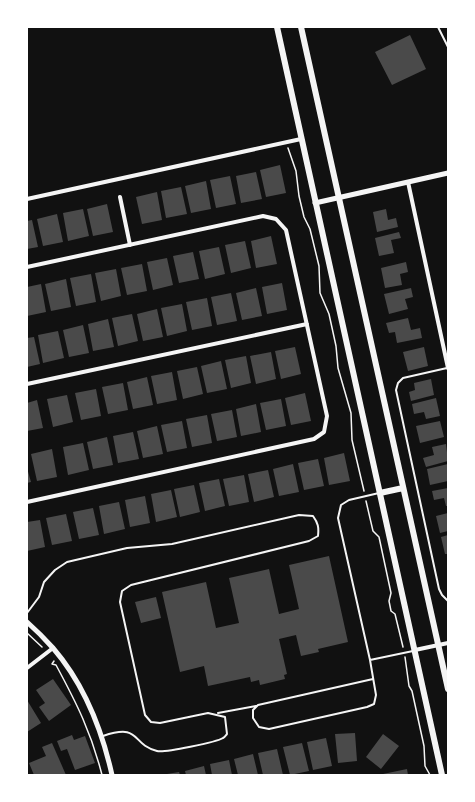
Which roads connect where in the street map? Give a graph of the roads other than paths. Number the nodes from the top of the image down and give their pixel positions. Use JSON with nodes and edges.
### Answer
{"nodes":[{"id":1,"x":277,"y":27,"type":"edge"},
{"id":2,"x":301,"y":27,"type":"edge"},
{"id":3,"x":438,"y":27,"type":"edge"},
{"id":4,"x":448,"y":47,"type":"edge"},
{"id":5,"x":301,"y":139,"type":"junction"},
{"id":6,"x":448,"y":173,"type":"edge"},
{"id":7,"x":408,"y":182,"type":"junction"},
{"id":8,"x":120,"y":197,"type":"dead end"},
{"id":9,"x":339,"y":198,"type":"junction"},
{"id":10,"x":27,"y":199,"type":"edge"},
{"id":11,"x":315,"y":203,"type":"junction"},
{"id":12,"x":130,"y":245,"type":"junction"},
{"id":13,"x":27,"y":267,"type":"edge"},
{"id":14,"x":307,"y":324,"type":"junction"},
{"id":15,"x":448,"y":368,"type":"edge"},
{"id":16,"x":27,"y":384,"type":"edge"},
{"id":17,"x":403,"y":488,"type":"junction"},
{"id":18,"x":380,"y":493,"type":"junction"},
{"id":19,"x":27,"y":502,"type":"edge"},
{"id":20,"x":448,"y":601,"type":"edge"},
{"id":21,"x":27,"y":613,"type":"edge"},
{"id":22,"x":27,"y":622,"type":"edge"},
{"id":23,"x":448,"y":643,"type":"edge"},
{"id":24,"x":438,"y":645,"type":"junction"},
{"id":25,"x":53,"y":648,"type":"junction"},
{"id":26,"x":415,"y":650,"type":"junction"},
{"id":27,"x":370,"y":660,"type":"junction"},
{"id":28,"x":27,"y":668,"type":"edge"},
{"id":29,"x":373,"y":679,"type":"junction"},
{"id":30,"x":448,"y":689,"type":"edge"},
{"id":31,"x":258,"y":705,"type":"junction"},
{"id":32,"x":216,"y":714,"type":"junction"},
{"id":33,"x":102,"y":737,"type":"junction"},
{"id":34,"x":112,"y":775,"type":"edge"},
{"id":35,"x":442,"y":775,"type":"edge"}],
"edges":[{"from":1,"to":5,"type":"main road"},
{"from":2,"to":9,"type":"main road"},
{"from":3,"to":4,"type":"lane"},
{"from":5,"to":10,"type":"street"},
{"from":5,"to":11,"type":"main road"},
{"from":6,"to":7,"type":"street"},
{"from":7,"to":9,"type":"street"},
{"from":7,"to":15,"type":"street"},
{"from":8,"to":12,"type":"street"},
{"from":9,"to":11,"type":"street"},
{"from":9,"to":17,"type":"main road"},
{"from":11,"to":18,"type":"main road"},
{"from":12,"to":13,"type":"street"},
{"from":12,"to":14,"type":"street"},
{"from":14,"to":16,"type":"street"},
{"from":14,"to":19,"type":"street"},
{"from":15,"to":20,"type":"lane"},
{"from":17,"to":18,"type":"main road"},
{"from":17,"to":24,"type":"main road"},
{"from":18,"to":26,"type":"main road"},
{"from":18,"to":27,"type":"lane"},
{"from":21,"to":32,"type":"lane"},
{"from":22,"to":25,"type":"street"},
{"from":23,"to":24,"type":"street"},
{"from":24,"to":26,"type":"street"},
{"from":24,"to":30,"type":"main road"},
{"from":25,"to":28,"type":"street"},
{"from":25,"to":33,"type":"street"},
{"from":26,"to":27,"type":"lane"},
{"from":26,"to":35,"type":"main road"},
{"from":27,"to":29,"type":"lane"},
{"from":29,"to":31,"type":"lane"},
{"from":29,"to":31,"type":"lane"},
{"from":31,"to":32,"type":"lane"},
{"from":32,"to":33,"type":"lane"},
{"from":33,"to":34,"type":"street"}]}
